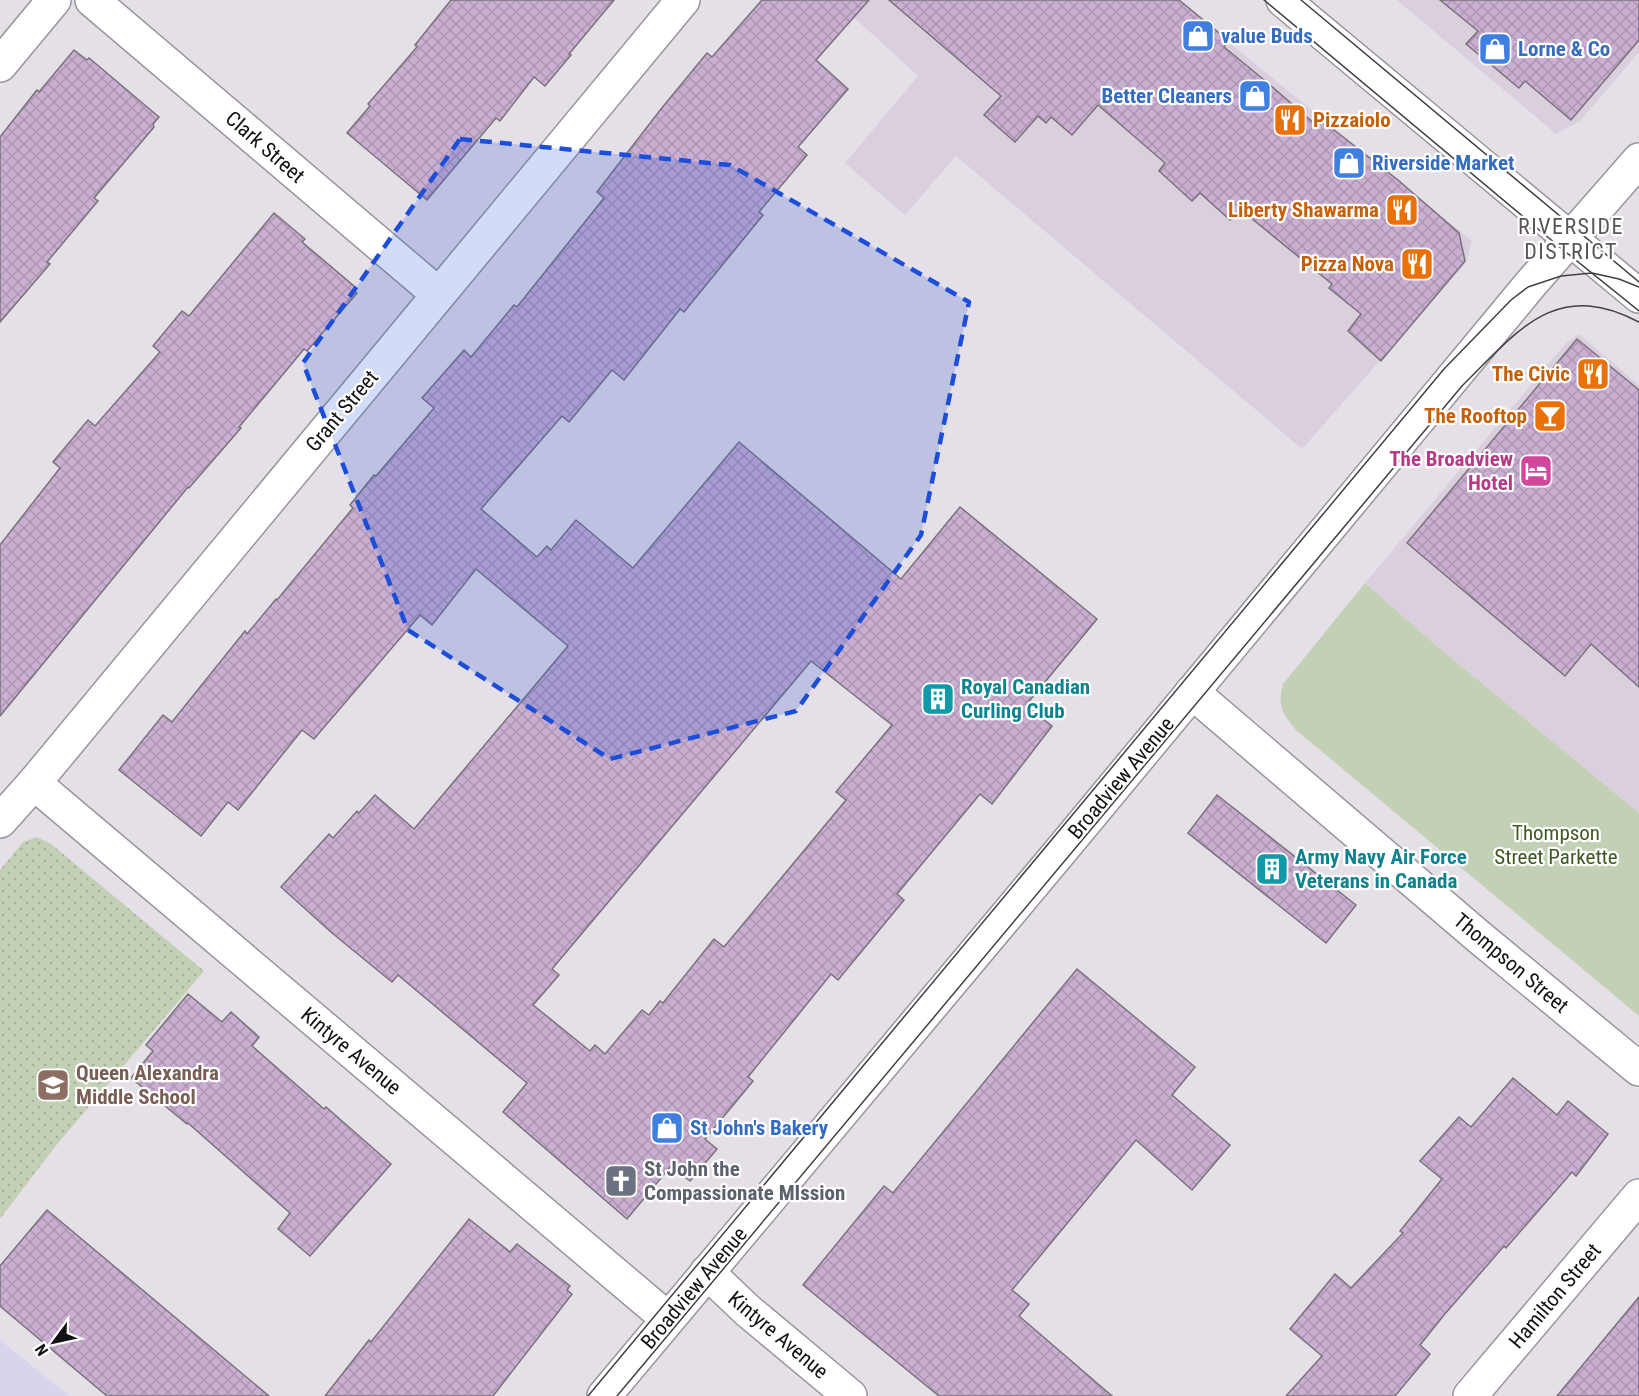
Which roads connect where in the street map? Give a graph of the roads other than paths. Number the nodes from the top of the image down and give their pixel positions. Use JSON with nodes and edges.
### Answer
{"nodes":[{"id":1,"x":54,"y":0,"type":"edge"},
{"id":2,"x":92,"y":0,"type":"edge"},
{"id":3,"x":683,"y":0,"type":"edge"},
{"id":4,"x":1283,"y":0,"type":"edge"},
{"id":5,"x":0,"y":64,"type":"edge"},
{"id":6,"x":1639,"y":160,"type":"edge"},
{"id":7,"x":1570,"y":238,"type":"junction"},
{"id":8,"x":438,"y":294,"type":"junction"},
{"id":9,"x":1639,"y":296,"type":"edge"},
{"id":10,"x":1192,"y":692,"type":"junction"},
{"id":11,"x":34,"y":783,"type":"junction"},
{"id":12,"x":0,"y":820,"type":"edge"},
{"id":13,"x":1639,"y":1070,"type":"edge"},
{"id":14,"x":1639,"y":1196,"type":"edge"},
{"id":15,"x":707,"y":1272,"type":"junction"},
{"id":16,"x":668,"y":1319,"type":"junction"},
{"id":17,"x":604,"y":1396,"type":"edge"},
{"id":18,"x":850,"y":1396,"type":"edge"},
{"id":19,"x":1470,"y":1396,"type":"edge"}],
"edges":[{"from":1,"to":5,"type":"street"},
{"from":2,"to":8,"type":"street","name":"Clark Street"},
{"from":3,"to":8,"type":"street","name":"Grant Street"},
{"from":4,"to":7,"type":"street"},
{"from":6,"to":7,"type":"street","name":"Broadview Avenue"},
{"from":7,"to":9,"type":"street"},
{"from":7,"to":10,"type":"street","name":"Broadview Avenue"},
{"from":8,"to":11,"type":"street","name":"Grant Street"},
{"from":10,"to":13,"type":"street","name":"Thompson Street"},
{"from":10,"to":15,"type":"street","name":"Broadview Avenue"},
{"from":11,"to":12,"type":"street","name":"Grant Street"},
{"from":11,"to":16,"type":"street","name":"Kintyre Avenue"},
{"from":14,"to":19,"type":"street","name":"Hamilton Street"},
{"from":15,"to":16,"type":"street","name":"Broadview Avenue"},
{"from":15,"to":18,"type":"street","name":"Kintyre Avenue"},
{"from":16,"to":17,"type":"street","name":"Broadview Avenue"}]}
